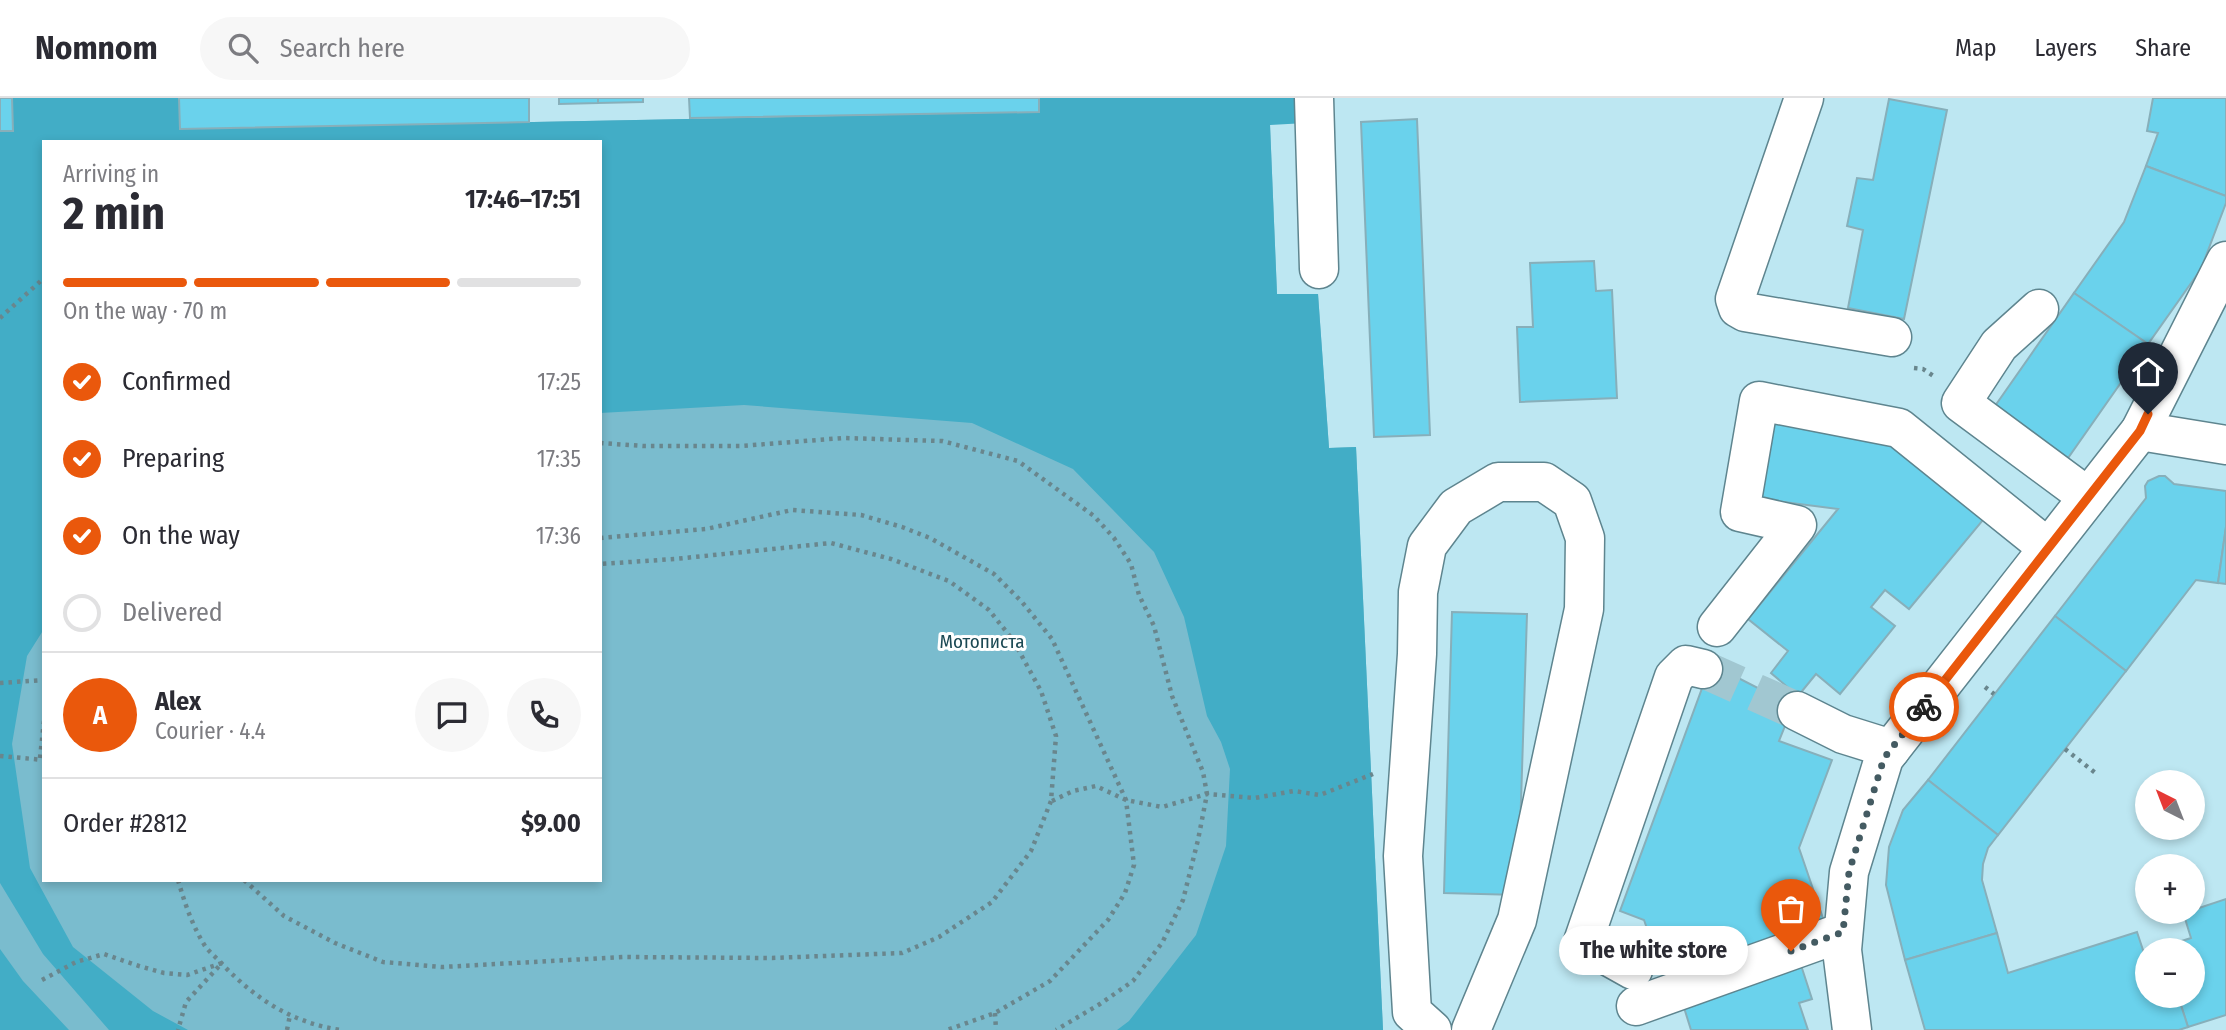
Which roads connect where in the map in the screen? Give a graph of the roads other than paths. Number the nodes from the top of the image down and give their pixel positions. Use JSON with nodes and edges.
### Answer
{"nodes":[{"id":1,"x":1314,"y":98,"type":"edge"},
{"id":2,"x":1804,"y":98,"type":"edge"},
{"id":3,"x":2226,"y":261,"type":"edge"},
{"id":4,"x":1319,"y":269,"type":"dead end"},
{"id":5,"x":2039,"y":309,"type":"dead end"},
{"id":6,"x":1892,"y":337,"type":"dead end"},
{"id":7,"x":2140,"y":431,"type":"junction"},
{"id":8,"x":2226,"y":445,"type":"edge"},
{"id":9,"x":2088,"y":497,"type":"junction"},
{"id":10,"x":2048,"y":548,"type":"junction"},
{"id":11,"x":1717,"y":628,"type":"dead end"},
{"id":12,"x":1703,"y":669,"type":"tunnel mouth"},
{"id":13,"x":1797,"y":711,"type":"tunnel mouth"},
{"id":14,"x":1891,"y":749,"type":"junction"},
{"id":15,"x":1843,"y":932,"type":"junction"},
{"id":16,"x":1432,"y":1030,"type":"edge"},
{"id":17,"x":1471,"y":1030,"type":"edge"},
{"id":18,"x":1852,"y":1030,"type":"edge"}],
"edges":[{"from":1,"to":4,"type":"street"},
{"from":2,"to":6,"type":"street"},
{"from":3,"to":7,"type":"street"},
{"from":5,"to":9,"type":"street"},
{"from":7,"to":8,"type":"street"},
{"from":7,"to":9,"type":"street"},
{"from":9,"to":10,"type":"street"},
{"from":10,"to":11,"type":"street"},
{"from":10,"to":14,"type":"street"},
{"from":12,"to":15,"type":"street"},
{"from":13,"to":14,"type":"street"},
{"from":14,"to":15,"type":"street"},
{"from":15,"to":18,"type":"street"},
{"from":16,"to":17,"type":"street"}]}
